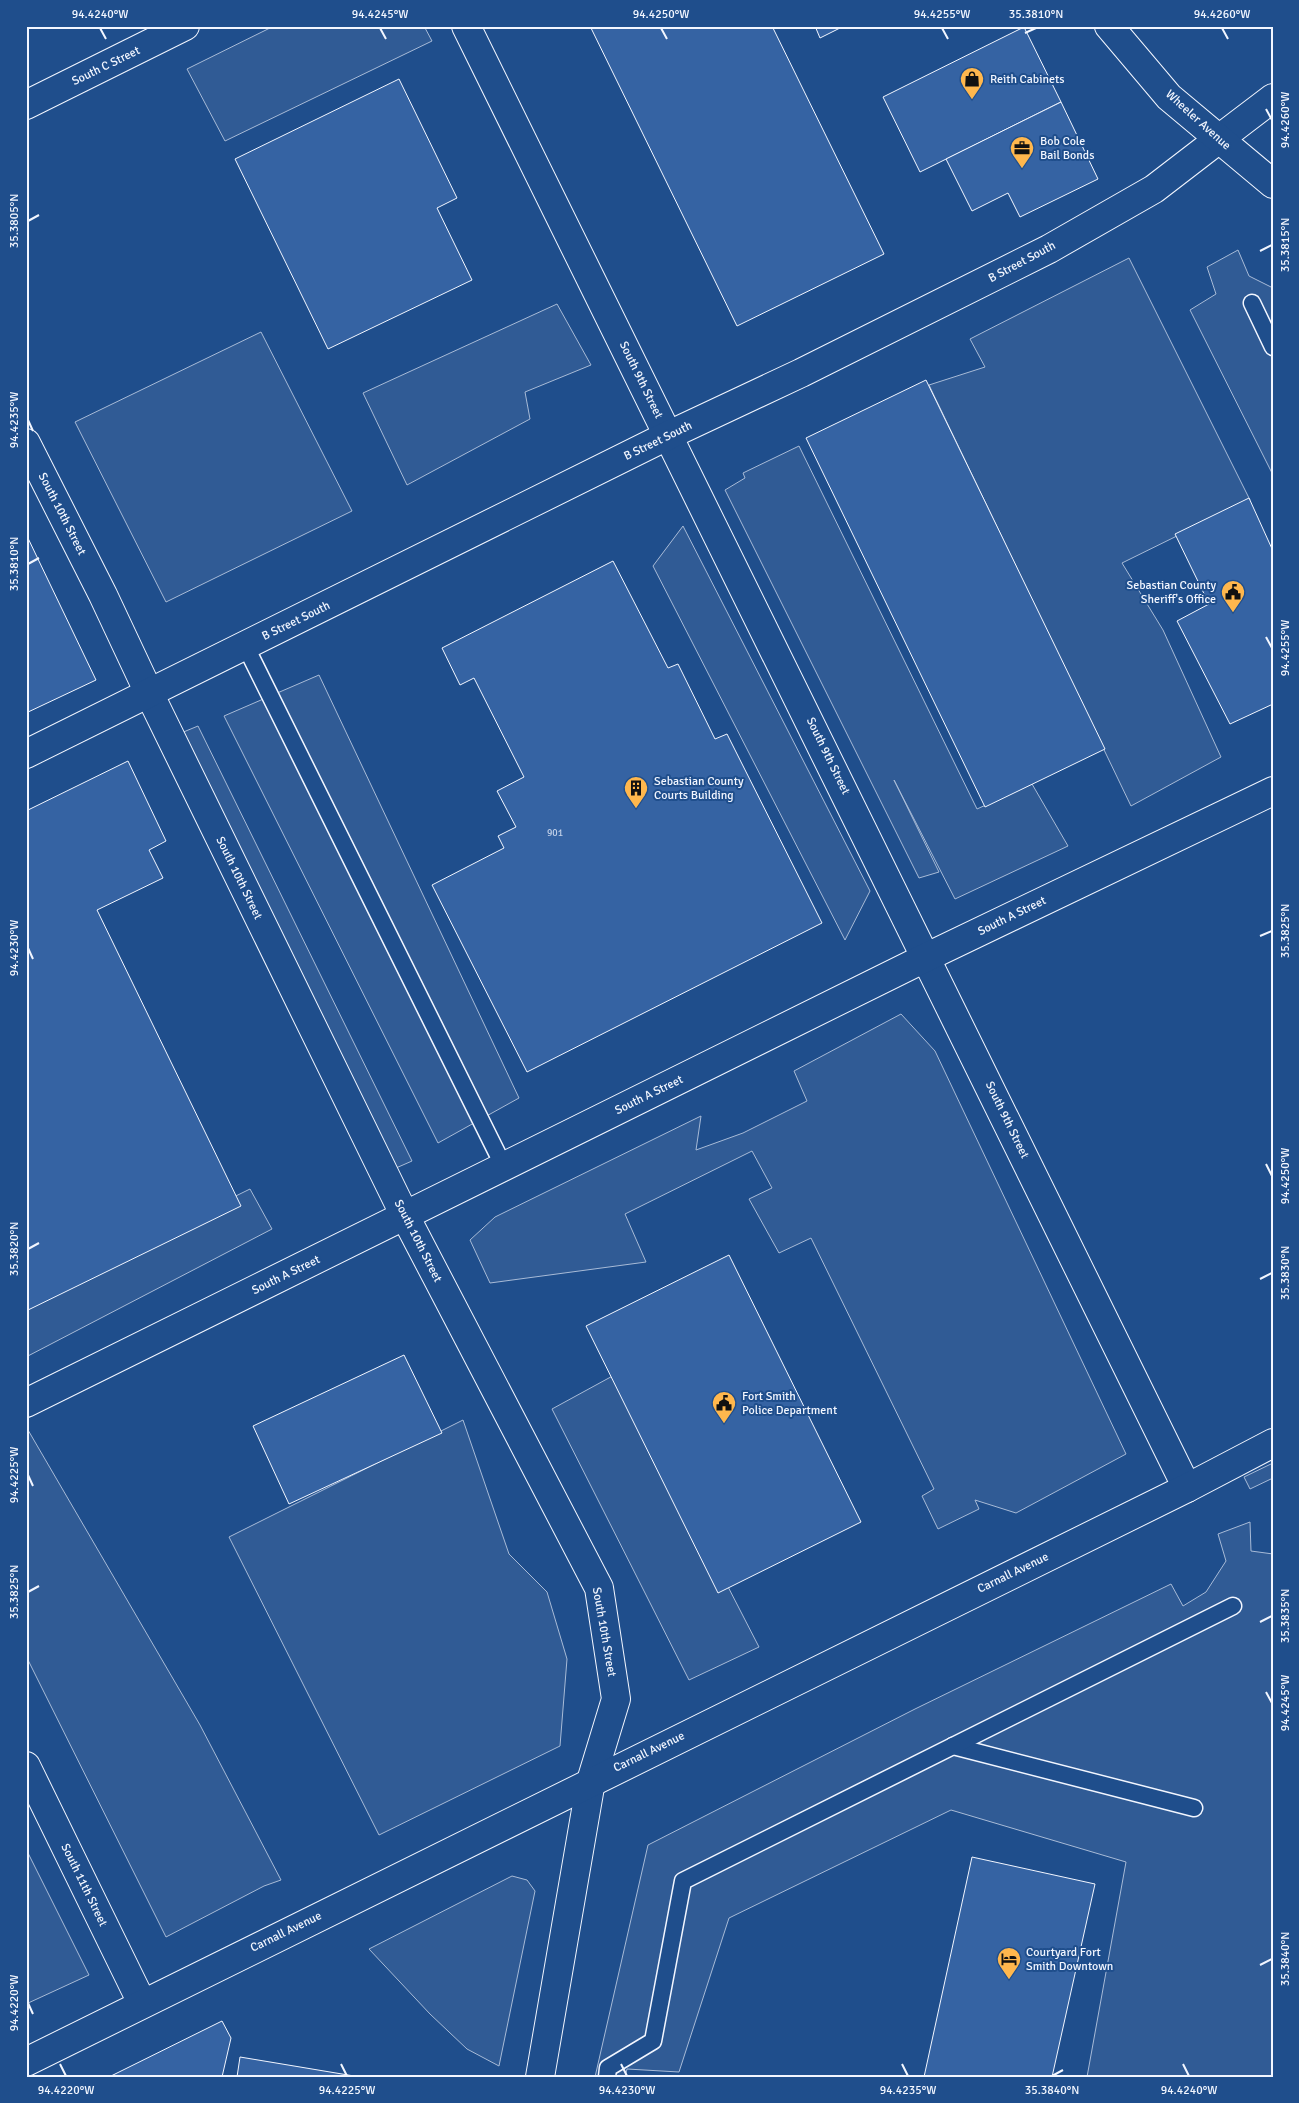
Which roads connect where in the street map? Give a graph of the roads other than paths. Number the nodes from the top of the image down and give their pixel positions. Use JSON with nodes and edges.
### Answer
{"nodes":[{"id":1,"x":185,"y":26,"type":"edge"},
{"id":2,"x":466,"y":26,"type":"edge"},
{"id":3,"x":1109,"y":26,"type":"edge"},
{"id":4,"x":1273,"y":98,"type":"edge"},
{"id":5,"x":26,"y":105,"type":"edge"},
{"id":6,"x":1219,"y":139,"type":"junction"},
{"id":7,"x":1273,"y":184,"type":"edge"},
{"id":8,"x":1252,"y":303,"type":"dead end"},
{"id":9,"x":1273,"y":347,"type":"edge"},
{"id":10,"x":669,"y":435,"type":"junction"},
{"id":11,"x":26,"y":443,"type":"edge"},
{"id":12,"x":245,"y":646,"type":"junction"},
{"id":13,"x":149,"y":693,"type":"junction"},
{"id":14,"x":26,"y":754,"type":"edge"},
{"id":15,"x":1273,"y":791,"type":"edge"},
{"id":16,"x":927,"y":958,"type":"junction"},
{"id":17,"x":504,"y":1167,"type":"junction"},
{"id":18,"x":405,"y":1216,"type":"junction"},
{"id":19,"x":26,"y":1403,"type":"edge"},
{"id":20,"x":1273,"y":1443,"type":"edge"},
{"id":21,"x":1187,"y":1488,"type":"junction"},
{"id":22,"x":1233,"y":1606,"type":"dead end"},
{"id":23,"x":953,"y":1746,"type":"junction"},
{"id":24,"x":26,"y":1766,"type":"edge"},
{"id":25,"x":591,"y":1781,"type":"junction"},
{"id":26,"x":1194,"y":1808,"type":"dead end"},
{"id":27,"x":142,"y":2003,"type":"junction"},
{"id":28,"x":26,"y":2062,"type":"edge"},
{"id":29,"x":540,"y":2077,"type":"edge"},
{"id":30,"x":607,"y":2077,"type":"edge"}],
"edges":[{"from":1,"to":5,"type":"street","name":"South C Street"},
{"from":2,"to":10,"type":"street","name":"South 9th Street"},
{"from":3,"to":6,"type":"street","name":"Wheeler Avenue"},
{"from":4,"to":6,"type":"street","name":"B Street South"},
{"from":6,"to":7,"type":"street","name":"Wheeler Avenue"},
{"from":6,"to":10,"type":"street","name":"B Street South"},
{"from":8,"to":9,"type":"lane"},
{"from":10,"to":12,"type":"street","name":"B Street South"},
{"from":10,"to":16,"type":"street","name":"South 9th Street"},
{"from":11,"to":13,"type":"street","name":"South 10th Street"},
{"from":12,"to":13,"type":"street","name":"B Street South"},
{"from":12,"to":17,"type":"lane"},
{"from":13,"to":14,"type":"street","name":"B Street South"},
{"from":13,"to":18,"type":"street","name":"South 10th Street"},
{"from":15,"to":16,"type":"street","name":"South A Street"},
{"from":16,"to":17,"type":"street","name":"South A Street"},
{"from":16,"to":21,"type":"street","name":"South 9th Street"},
{"from":17,"to":18,"type":"street","name":"South A Street"},
{"from":18,"to":19,"type":"street","name":"South A Street"},
{"from":18,"to":25,"type":"street","name":"South 10th Street"},
{"from":20,"to":21,"type":"street","name":"Carnall Avenue"},
{"from":21,"to":25,"type":"street","name":"Carnall Avenue"},
{"from":22,"to":23,"type":"lane"},
{"from":23,"to":26,"type":"lane"},
{"from":23,"to":30,"type":"lane"},
{"from":24,"to":27,"type":"street","name":"South 11th Street"},
{"from":25,"to":27,"type":"street","name":"Carnall Avenue"},
{"from":25,"to":29,"type":"street","name":"South 10th Street"},
{"from":27,"to":28,"type":"street","name":"Carnall Avenue"}]}
